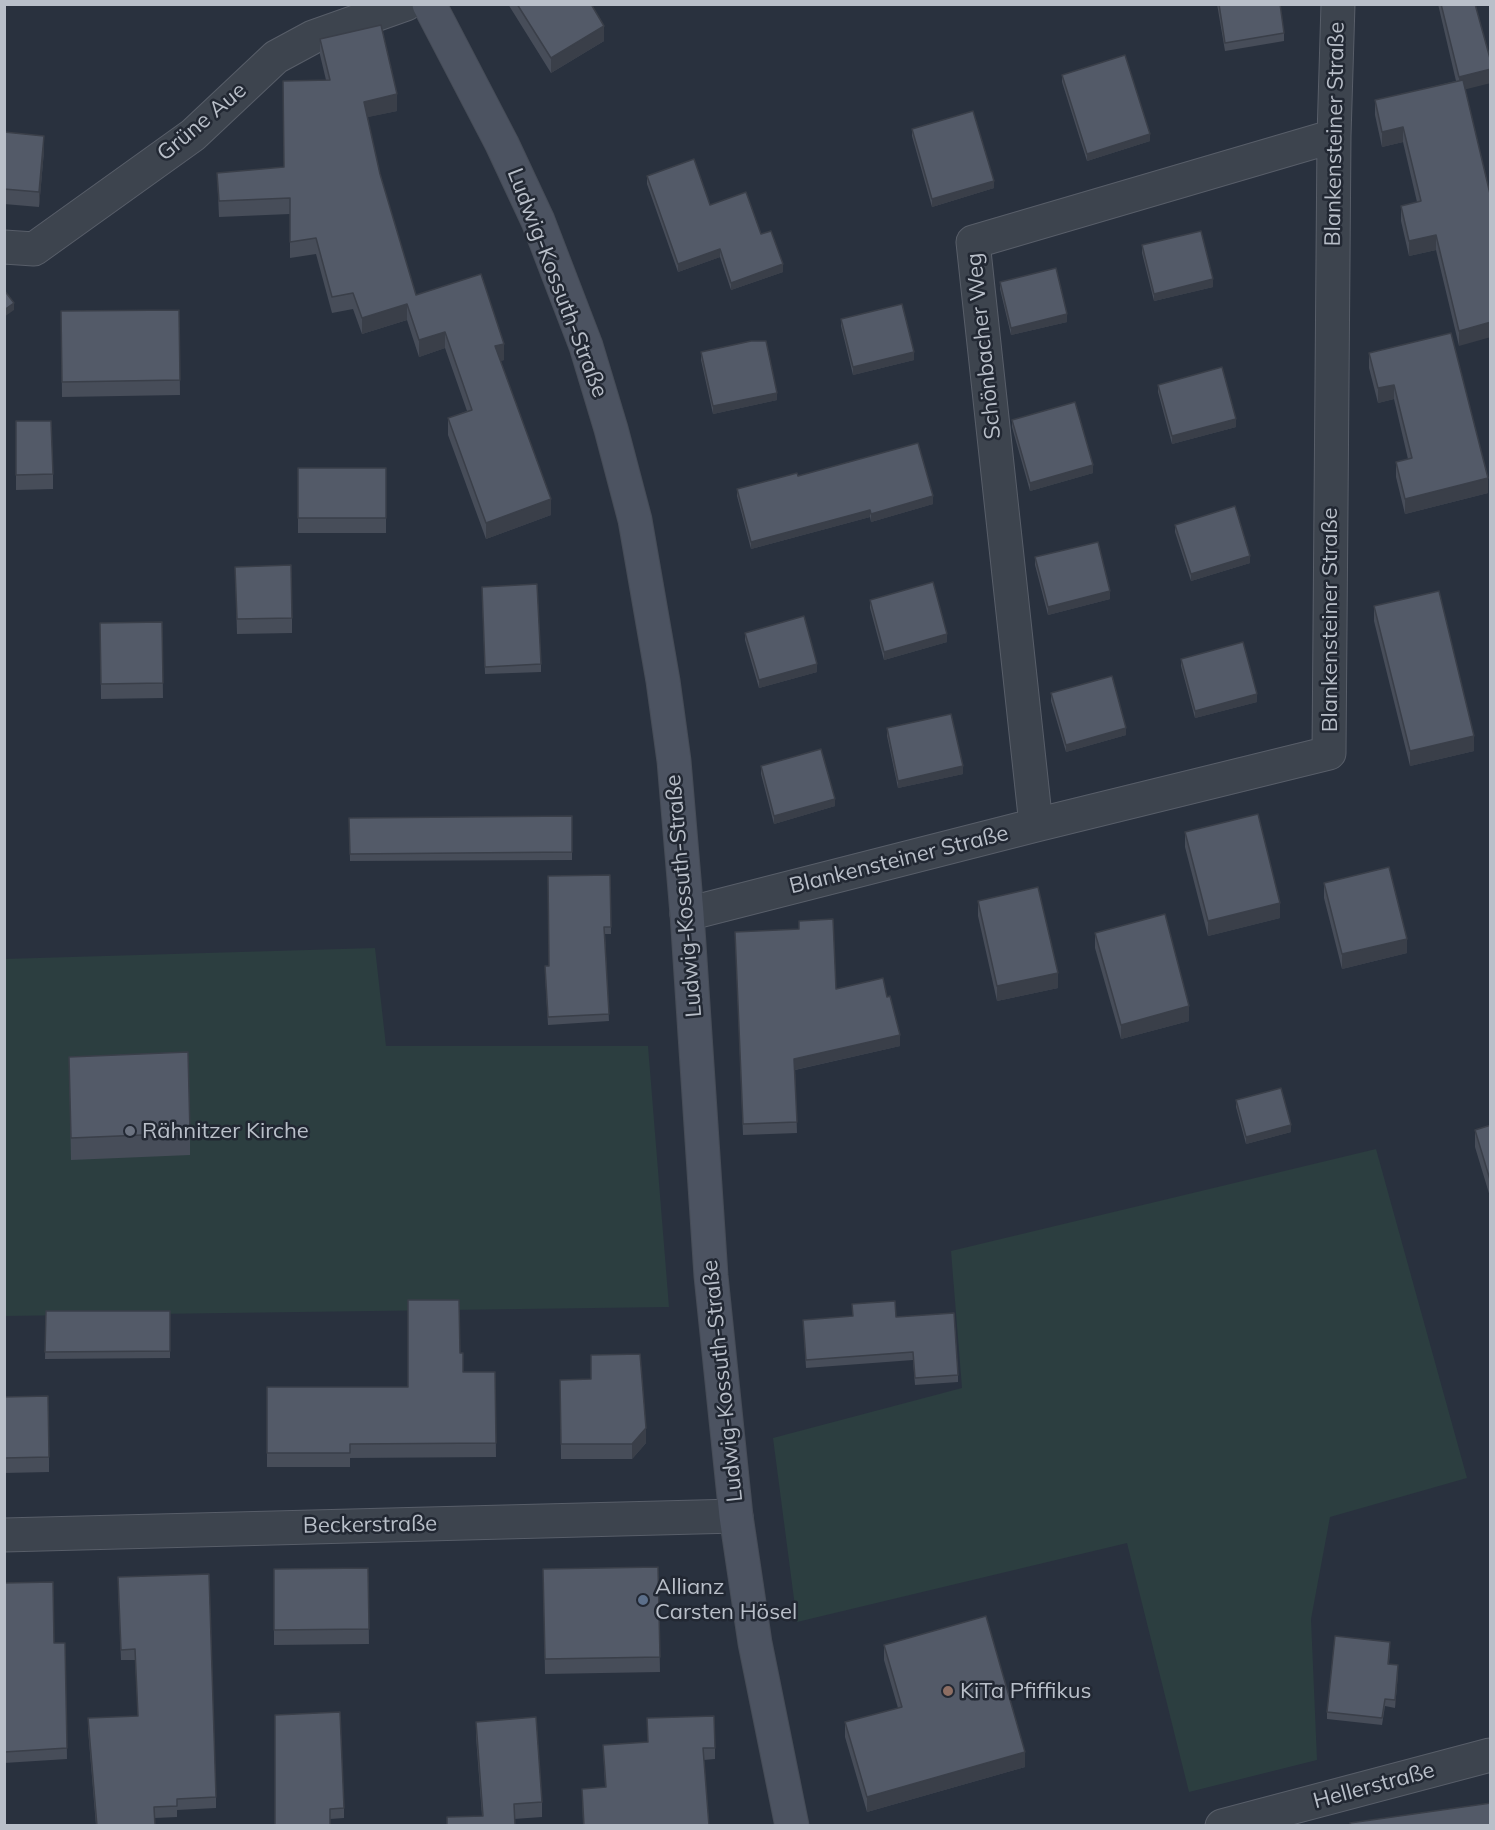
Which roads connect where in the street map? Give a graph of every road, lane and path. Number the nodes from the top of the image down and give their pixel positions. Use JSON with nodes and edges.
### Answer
{"nodes":[{"id":1,"x":406,"y":4,"type":"edge"},
{"id":2,"x":429,"y":4,"type":"edge"},
{"id":3,"x":1338,"y":4,"type":"edge"},
{"id":4,"x":1334,"y":136,"type":"junction"},
{"id":5,"x":4,"y":247,"type":"edge"},
{"id":6,"x":1036,"y":825,"type":"junction"},
{"id":7,"x":687,"y":914,"type":"junction"},
{"id":8,"x":736,"y":1516,"type":"junction"},
{"id":9,"x":4,"y":1534,"type":"edge"},
{"id":10,"x":1491,"y":1755,"type":"edge"},
{"id":11,"x":792,"y":1826,"type":"edge"},
{"id":12,"x":1222,"y":1826,"type":"edge"}],
"edges":[{"from":1,"to":5,"type":"street","name":"Grüne Aue"},
{"from":2,"to":7,"type":"street","name":"Ludwig-Kossuth-Straße"},
{"from":3,"to":4,"type":"street","name":"Blankensteiner Straße"},
{"from":4,"to":6,"type":"street","name":"Blankensteiner Straße"},
{"from":4,"to":6,"type":"street","name":"Schönbacher Weg"},
{"from":6,"to":7,"type":"street","name":"Blankensteiner Straße"},
{"from":7,"to":8,"type":"street","name":"Ludwig-Kossuth-Straße"},
{"from":8,"to":9,"type":"street","name":"Beckerstraße"},
{"from":8,"to":11,"type":"street","name":"Ludwig-Kossuth-Straße"},
{"from":10,"to":12,"type":"street","name":"Hellerstraße"}]}
